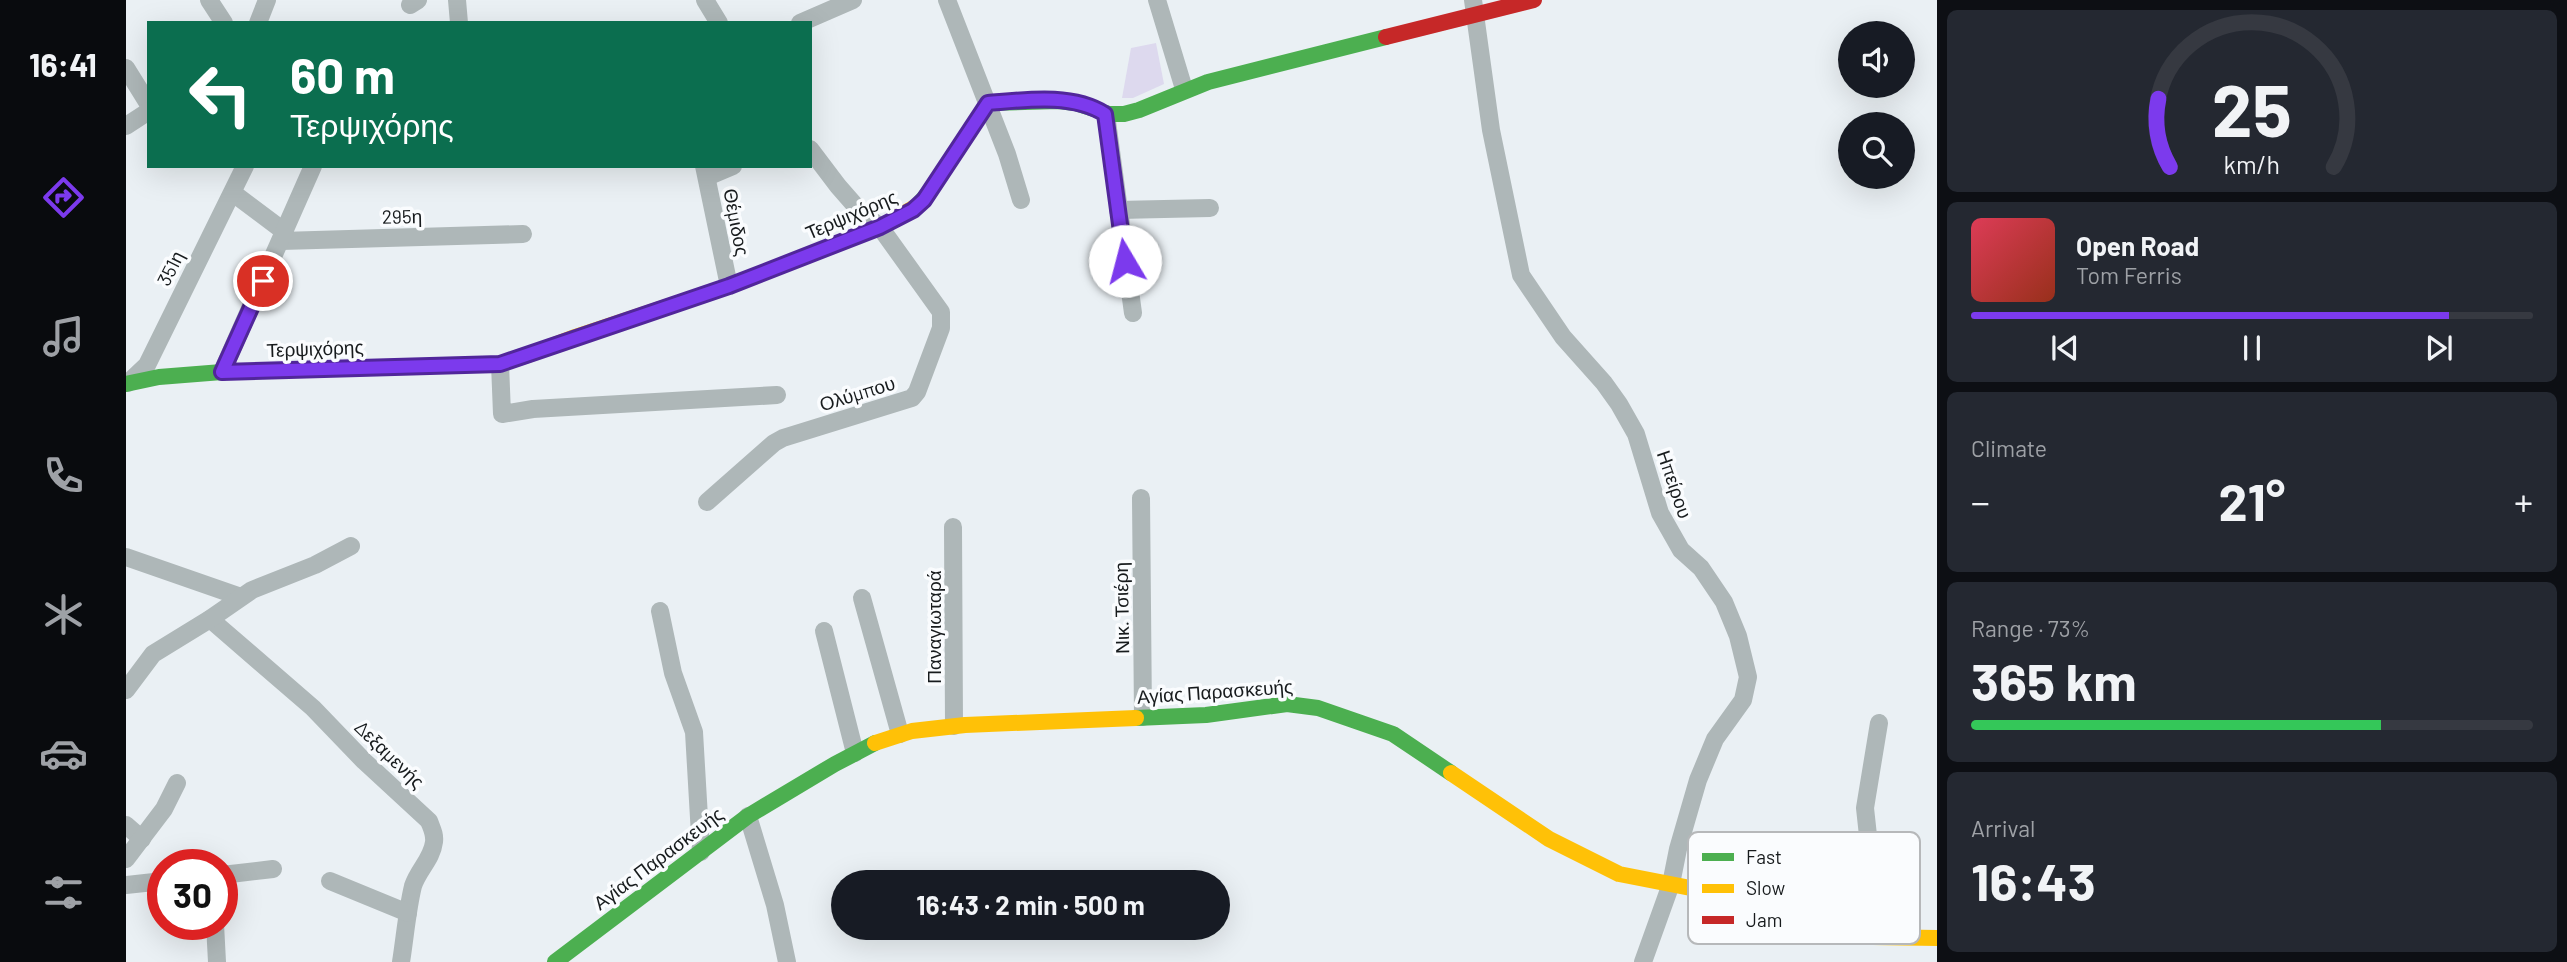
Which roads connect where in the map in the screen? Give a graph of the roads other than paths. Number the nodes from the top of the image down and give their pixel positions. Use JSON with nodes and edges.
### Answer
{"nodes":[{"id":1,"x":209,"y":0,"type":"edge"},
{"id":2,"x":267,"y":0,"type":"edge"},
{"id":3,"x":457,"y":0,"type":"edge"},
{"id":4,"x":705,"y":0,"type":"edge"},
{"id":5,"x":853,"y":0,"type":"edge"},
{"id":6,"x":947,"y":0,"type":"edge"},
{"id":7,"x":1157,"y":0,"type":"edge"},
{"id":8,"x":1534,"y":0,"type":"edge"},
{"id":9,"x":1475,"y":8,"type":"edge"},
{"id":10,"x":223,"y":21,"type":"edge"},
{"id":11,"x":259,"y":21,"type":"edge"},
{"id":12,"x":459,"y":21,"type":"edge"},
{"id":13,"x":718,"y":21,"type":"edge"},
{"id":14,"x":805,"y":21,"type":"edge"},
{"id":15,"x":126,"y":68,"type":"edge"},
{"id":16,"x":1184,"y":89,"type":"junction"},
{"id":17,"x":147,"y":102,"type":"edge"},
{"id":18,"x":988,"y":103,"type":"junction"},
{"id":19,"x":147,"y":112,"type":"edge"},
{"id":20,"x":1105,"y":114,"type":"junction"},
{"id":21,"x":126,"y":126,"type":"edge"},
{"id":22,"x":812,"y":152,"type":"edge"},
{"id":23,"x":244,"y":168,"type":"edge"},
{"id":24,"x":312,"y":168,"type":"edge"},
{"id":25,"x":724,"y":168,"type":"edge"},
{"id":26,"x":705,"y":172,"type":"edge"},
{"id":27,"x":233,"y":193,"type":"junction"},
{"id":28,"x":1021,"y":200,"type":"dead end"},
{"id":29,"x":1210,"y":208,"type":"dead end"},
{"id":30,"x":1118,"y":210,"type":"junction"},
{"id":31,"x":880,"y":227,"type":"junction"},
{"id":32,"x":523,"y":234,"type":"dead end"},
{"id":33,"x":283,"y":236,"type":"junction"},
{"id":34,"x":729,"y":286,"type":"junction"},
{"id":35,"x":1132,"y":313,"type":"dead end"},
{"id":36,"x":500,"y":364,"type":"junction"},
{"id":37,"x":222,"y":372,"type":"junction"},
{"id":38,"x":127,"y":384,"type":"edge"},
{"id":39,"x":777,"y":395,"type":"dead end"},
{"id":40,"x":1141,"y":498,"type":"dead end"},
{"id":41,"x":707,"y":502,"type":"dead end"},
{"id":42,"x":953,"y":527,"type":"dead end"},
{"id":43,"x":351,"y":546,"type":"dead end"},
{"id":44,"x":126,"y":557,"type":"edge"},
{"id":45,"x":241,"y":597,"type":"junction"},
{"id":46,"x":862,"y":598,"type":"dead end"},
{"id":47,"x":660,"y":611,"type":"dead end"},
{"id":48,"x":210,"y":619,"type":"junction"},
{"id":49,"x":824,"y":631,"type":"dead end"},
{"id":50,"x":126,"y":690,"type":"edge"},
{"id":51,"x":1143,"y":717,"type":"junction"},
{"id":52,"x":1879,"y":723,"type":"dead end"},
{"id":53,"x":954,"y":726,"type":"junction"},
{"id":54,"x":900,"y":734,"type":"junction"},
{"id":55,"x":855,"y":752,"type":"junction"},
{"id":56,"x":177,"y":783,"type":"dead end"},
{"id":57,"x":748,"y":816,"type":"junction"},
{"id":58,"x":126,"y":825,"type":"edge"},
{"id":59,"x":1868,"y":832,"type":"edge"},
{"id":60,"x":142,"y":839,"type":"junction"},
{"id":61,"x":701,"y":852,"type":"junction"},
{"id":62,"x":126,"y":859,"type":"edge"},
{"id":63,"x":274,"y":869,"type":"dead end"},
{"id":64,"x":238,"y":873,"type":"edge"},
{"id":65,"x":330,"y":881,"type":"dead end"},
{"id":66,"x":147,"y":883,"type":"edge"},
{"id":67,"x":1671,"y":884,"type":"junction"},
{"id":68,"x":126,"y":885,"type":"edge"},
{"id":69,"x":1688,"y":887,"type":"edge"},
{"id":70,"x":408,"y":914,"type":"junction"},
{"id":71,"x":216,"y":940,"type":"edge"},
{"id":72,"x":217,"y":962,"type":"edge"},
{"id":73,"x":401,"y":962,"type":"edge"},
{"id":74,"x":555,"y":962,"type":"edge"},
{"id":75,"x":787,"y":962,"type":"edge"},
{"id":76,"x":1643,"y":962,"type":"edge"}],
"edges":[{"from":1,"to":10,"type":"street"},
{"from":2,"to":11,"type":"street"},
{"from":3,"to":12,"type":"street"},
{"from":4,"to":13,"type":"street"},
{"from":5,"to":14,"type":"street"},
{"from":6,"to":18,"type":"street"},
{"from":7,"to":16,"type":"street"},
{"from":8,"to":9,"type":"street"},
{"from":9,"to":16,"type":"street"},
{"from":9,"to":67,"type":"street","name":"Ηπείρου"},
{"from":15,"to":17,"type":"street"},
{"from":16,"to":20,"type":"street"},
{"from":18,"to":20,"type":"street"},
{"from":18,"to":28,"type":"street"},
{"from":18,"to":31,"type":"street","name":"Τερψιχόρης"},
{"from":19,"to":21,"type":"street"},
{"from":20,"to":30,"type":"street"},
{"from":22,"to":31,"type":"street","name":"Ολύμπου"},
{"from":23,"to":27,"type":"street","name":"351η"},
{"from":24,"to":33,"type":"street"},
{"from":25,"to":26,"type":"street"},
{"from":26,"to":34,"type":"street","name":"Θέμιδος"},
{"from":27,"to":33,"type":"street"},
{"from":27,"to":38,"type":"street","name":"351η"},
{"from":29,"to":30,"type":"street"},
{"from":30,"to":35,"type":"street"},
{"from":31,"to":34,"type":"street","name":"Τερψιχόρης"},
{"from":31,"to":41,"type":"street","name":"Ολύμπου"},
{"from":32,"to":33,"type":"street","name":"295η"},
{"from":33,"to":37,"type":"street"},
{"from":34,"to":36,"type":"street","name":"Τερψιχόρης"},
{"from":36,"to":37,"type":"street","name":"Τερψιχόρης"},
{"from":36,"to":39,"type":"street"},
{"from":37,"to":38,"type":"street","name":"Τερψιχόρης"},
{"from":40,"to":51,"type":"street","name":"Νικ. Τσιέρη"},
{"from":42,"to":53,"type":"street","name":"Παναγιωταρά"},
{"from":43,"to":45,"type":"street"},
{"from":44,"to":45,"type":"street"},
{"from":45,"to":48,"type":"street"},
{"from":46,"to":54,"type":"street"},
{"from":47,"to":61,"type":"street"},
{"from":48,"to":50,"type":"street"},
{"from":48,"to":70,"type":"street","name":"Δεξαμενής"},
{"from":49,"to":55,"type":"street"},
{"from":51,"to":53,"type":"street","name":"Αγίας Παρασκευής"},
{"from":51,"to":67,"type":"street","name":"Αγίας Παρασκευής"},
{"from":52,"to":59,"type":"street"},
{"from":53,"to":54,"type":"street","name":"Αγίας Παρασκευής"},
{"from":54,"to":55,"type":"street","name":"Αγίας Παρασκευής"},
{"from":55,"to":57,"type":"street","name":"Αγίας Παρασκευής"},
{"from":56,"to":60,"type":"street"},
{"from":57,"to":61,"type":"street","name":"Αγίας Παρασκευής"},
{"from":57,"to":75,"type":"street"},
{"from":58,"to":60,"type":"street"},
{"from":60,"to":62,"type":"street"},
{"from":61,"to":74,"type":"street","name":"Αγίας Παρασκευής"},
{"from":63,"to":64,"type":"street"},
{"from":65,"to":70,"type":"street"},
{"from":66,"to":68,"type":"street"},
{"from":67,"to":69,"type":"street","name":"Αγίας Παρασκευής"},
{"from":67,"to":76,"type":"street","name":"Ηπείρου"},
{"from":70,"to":73,"type":"street","name":"Δεξαμενής"},
{"from":71,"to":72,"type":"street"}]}
